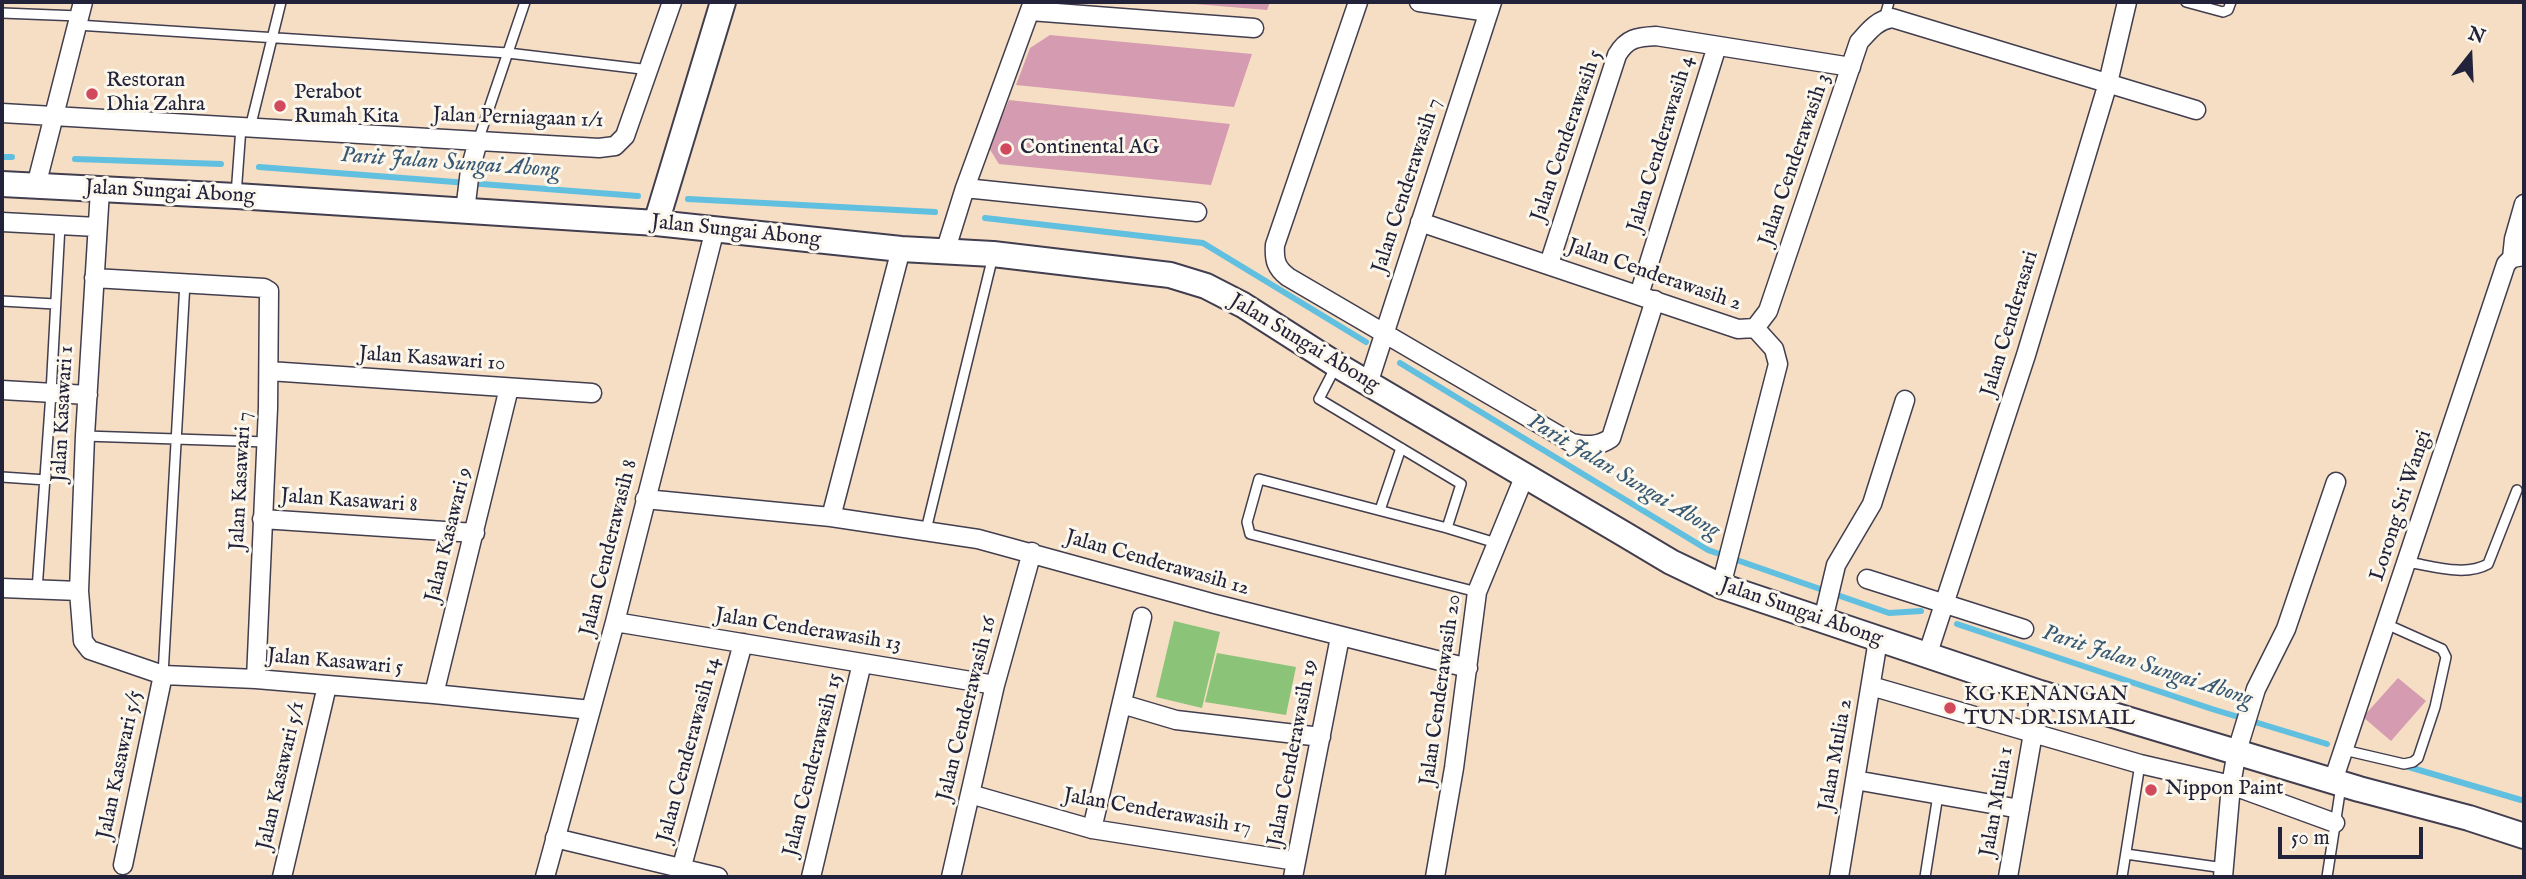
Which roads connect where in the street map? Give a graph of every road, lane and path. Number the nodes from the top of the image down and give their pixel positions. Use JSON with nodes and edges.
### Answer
{"nodes":[{"id":1,"x":281,"y":2,"type":"edge"},
{"id":2,"x":525,"y":2,"type":"edge"},
{"id":3,"x":672,"y":2,"type":"edge"},
{"id":4,"x":723,"y":2,"type":"edge"},
{"id":5,"x":1358,"y":2,"type":"edge"},
{"id":6,"x":1419,"y":2,"type":"edge"},
{"id":7,"x":2127,"y":2,"type":"edge"},
{"id":8,"x":2186,"y":2,"type":"edge"},
{"id":9,"x":2231,"y":2,"type":"edge"},
{"id":10,"x":1031,"y":6,"type":"edge"},
{"id":11,"x":1490,"y":7,"type":"edge"},
{"id":12,"x":2,"y":13,"type":"edge"},
{"id":13,"x":1888,"y":13,"type":"edge"},
{"id":14,"x":80,"y":14,"type":"edge"},
{"id":15,"x":1254,"y":28,"type":"dead end"},
{"id":16,"x":273,"y":37,"type":"junction"},
{"id":17,"x":1717,"y":46,"type":"junction"},
{"id":18,"x":508,"y":52,"type":"junction"},
{"id":19,"x":1851,"y":67,"type":"junction"},
{"id":20,"x":650,"y":70,"type":"junction"},
{"id":21,"x":2108,"y":83,"type":"junction"},
{"id":22,"x":2196,"y":110,"type":"dead end"},
{"id":23,"x":2,"y":113,"type":"edge"},
{"id":24,"x":53,"y":116,"type":"junction"},
{"id":25,"x":246,"y":127,"type":"junction"},
{"id":26,"x":478,"y":141,"type":"junction"},
{"id":27,"x":2,"y":184,"type":"edge"},
{"id":28,"x":36,"y":186,"type":"junction"},
{"id":29,"x":965,"y":188,"type":"junction"},
{"id":30,"x":468,"y":189,"type":"junction"},
{"id":31,"x":100,"y":190,"type":"junction"},
{"id":32,"x":236,"y":196,"type":"junction"},
{"id":33,"x":2524,"y":204,"type":"edge"},
{"id":34,"x":1197,"y":212,"type":"dead end"},
{"id":35,"x":2,"y":222,"type":"edge"},
{"id":36,"x":1420,"y":222,"type":"junction"},
{"id":37,"x":656,"y":223,"type":"junction"},
{"id":38,"x":60,"y":225,"type":"junction"},
{"id":39,"x":97,"y":227,"type":"junction"},
{"id":40,"x":715,"y":229,"type":"junction"},
{"id":41,"x":901,"y":249,"type":"junction"},
{"id":42,"x":946,"y":252,"type":"junction"},
{"id":43,"x":993,"y":254,"type":"junction"},
{"id":44,"x":2518,"y":257,"type":"edge"},
{"id":45,"x":1549,"y":264,"type":"junction"},
{"id":46,"x":94,"y":278,"type":"junction"},
{"id":47,"x":185,"y":282,"type":"junction"},
{"id":48,"x":1647,"y":298,"type":"junction"},
{"id":49,"x":2,"y":301,"type":"edge"},
{"id":50,"x":55,"y":304,"type":"junction"},
{"id":51,"x":1755,"y":328,"type":"junction"},
{"id":52,"x":1385,"y":333,"type":"junction"},
{"id":53,"x":1337,"y":365,"type":"junction"},
{"id":54,"x":269,"y":371,"type":"junction"},
{"id":55,"x":1368,"y":384,"type":"junction"},
{"id":56,"x":509,"y":388,"type":"junction"},
{"id":57,"x":2,"y":390,"type":"edge"},
{"id":58,"x":51,"y":393,"type":"junction"},
{"id":59,"x":592,"y":394,"type":"dead end"},
{"id":60,"x":88,"y":395,"type":"junction"},
{"id":61,"x":1905,"y":400,"type":"dead end"},
{"id":62,"x":85,"y":436,"type":"junction"},
{"id":63,"x":177,"y":437,"type":"junction"},
{"id":64,"x":267,"y":442,"type":"junction"},
{"id":65,"x":1401,"y":448,"type":"junction"},
{"id":66,"x":1525,"y":475,"type":"junction"},
{"id":67,"x":2,"y":477,"type":"edge"},
{"id":68,"x":46,"y":480,"type":"junction"},
{"id":69,"x":2336,"y":482,"type":"dead end"},
{"id":70,"x":2518,"y":490,"type":"dead end"},
{"id":71,"x":645,"y":499,"type":"junction"},
{"id":72,"x":1380,"y":510,"type":"junction"},
{"id":73,"x":831,"y":517,"type":"junction"},
{"id":74,"x":262,"y":519,"type":"junction"},
{"id":75,"x":1447,"y":528,"type":"junction"},
{"id":76,"x":926,"y":530,"type":"junction"},
{"id":77,"x":475,"y":533,"type":"junction"},
{"id":78,"x":1496,"y":543,"type":"junction"},
{"id":79,"x":1032,"y":551,"type":"junction"},
{"id":80,"x":2407,"y":562,"type":"junction"},
{"id":81,"x":1867,"y":579,"type":"dead end"},
{"id":82,"x":1721,"y":586,"type":"junction"},
{"id":83,"x":2,"y":588,"type":"edge"},
{"id":84,"x":37,"y":590,"type":"junction"},
{"id":85,"x":79,"y":591,"type":"junction"},
{"id":86,"x":1478,"y":592,"type":"junction"},
{"id":87,"x":1944,"y":604,"type":"junction"},
{"id":88,"x":1142,"y":617,"type":"dead end"},
{"id":89,"x":1823,"y":620,"type":"junction"},
{"id":90,"x":614,"y":622,"type":"junction"},
{"id":91,"x":2386,"y":624,"type":"junction"},
{"id":92,"x":2024,"y":629,"type":"dead end"},
{"id":93,"x":1340,"y":637,"type":"junction"},
{"id":94,"x":1878,"y":639,"type":"junction"},
{"id":95,"x":83,"y":641,"type":"joint"},
{"id":96,"x":743,"y":643,"type":"junction"},
{"id":97,"x":1927,"y":656,"type":"junction"},
{"id":98,"x":862,"y":663,"type":"junction"},
{"id":99,"x":1468,"y":668,"type":"junction"},
{"id":100,"x":163,"y":675,"type":"junction"},
{"id":101,"x":256,"y":679,"type":"junction"},
{"id":102,"x":995,"y":685,"type":"junction"},
{"id":103,"x":327,"y":686,"type":"junction"},
{"id":104,"x":1871,"y":686,"type":"junction"},
{"id":105,"x":2040,"y":693,"type":"junction"},
{"id":106,"x":434,"y":694,"type":"junction"},
{"id":107,"x":1122,"y":704,"type":"junction"},
{"id":108,"x":591,"y":710,"type":"junction"},
{"id":109,"x":2243,"y":730,"type":"junction"},
{"id":110,"x":2033,"y":732,"type":"junction"},
{"id":111,"x":1321,"y":737,"type":"junction"},
{"id":112,"x":2344,"y":750,"type":"junction"},
{"id":113,"x":2140,"y":764,"type":"junction"},
{"id":114,"x":1855,"y":780,"type":"junction"},
{"id":115,"x":2337,"y":782,"type":"junction"},
{"id":116,"x":2231,"y":785,"type":"junction"},
{"id":117,"x":970,"y":794,"type":"junction"},
{"id":118,"x":1938,"y":795,"type":"junction"},
{"id":119,"x":2020,"y":809,"type":"junction"},
{"id":120,"x":2335,"y":822,"type":"junction"},
{"id":121,"x":1092,"y":829,"type":"junction"},
{"id":122,"x":2524,"y":836,"type":"edge"},
{"id":123,"x":555,"y":838,"type":"junction"},
{"id":124,"x":2126,"y":854,"type":"junction"},
{"id":125,"x":123,"y":865,"type":"dead end"},
{"id":126,"x":1294,"y":869,"type":"edge"},
{"id":127,"x":680,"y":873,"type":"edge"},
{"id":128,"x":2224,"y":873,"type":"edge"},
{"id":129,"x":282,"y":877,"type":"edge"},
{"id":130,"x":545,"y":877,"type":"edge"},
{"id":131,"x":718,"y":877,"type":"edge"},
{"id":132,"x":811,"y":877,"type":"edge"},
{"id":133,"x":951,"y":877,"type":"edge"},
{"id":134,"x":1435,"y":877,"type":"edge"},
{"id":135,"x":1839,"y":877,"type":"edge"},
{"id":136,"x":1924,"y":877,"type":"edge"},
{"id":137,"x":2008,"y":877,"type":"edge"},
{"id":138,"x":2122,"y":877,"type":"edge"},
{"id":139,"x":2327,"y":877,"type":"edge"}],
"edges":[{"from":1,"to":16,"type":"lane"},
{"from":2,"to":18,"type":"lane"},
{"from":3,"to":20,"type":"street","name":"Jalan Perniagaan 1/1"},
{"from":4,"to":37,"type":"street"},
{"from":5,"to":52,"type":"street"},
{"from":6,"to":11,"type":"street"},
{"from":7,"to":21,"type":"street","name":"Jalan Cenderasari"},
{"from":8,"to":9,"type":"lane"},
{"from":10,"to":15,"type":"street"},
{"from":10,"to":29,"type":"street"},
{"from":11,"to":36,"type":"street","name":"Jalan Cenderawasih 7"},
{"from":12,"to":14,"type":"lane"},
{"from":13,"to":19,"type":"street","name":"Jalan Cenderawasih 3"},
{"from":13,"to":21,"type":"street"},
{"from":14,"to":16,"type":"lane"},
{"from":14,"to":24,"type":"street"},
{"from":16,"to":18,"type":"lane"},
{"from":16,"to":25,"type":"lane"},
{"from":17,"to":19,"type":"street","name":"Jalan Cenderawasih 5"},
{"from":17,"to":45,"type":"street","name":"Jalan Cenderawasih 5"},
{"from":17,"to":48,"type":"street","name":"Jalan Cenderawasih 4"},
{"from":18,"to":20,"type":"lane"},
{"from":18,"to":26,"type":"lane"},
{"from":19,"to":51,"type":"street","name":"Jalan Cenderawasih 3"},
{"from":20,"to":26,"type":"street","name":"Jalan Perniagaan 1/1"},
{"from":21,"to":22,"type":"street"},
{"from":21,"to":87,"type":"street","name":"Jalan Cenderasari"},
{"from":23,"to":24,"type":"street","name":"Jalan Perniagaan 1/1"},
{"from":24,"to":25,"type":"street","name":"Jalan Perniagaan 1/1"},
{"from":24,"to":28,"type":"street"},
{"from":25,"to":26,"type":"street","name":"Jalan Perniagaan 1/1"},
{"from":25,"to":32,"type":"lane"},
{"from":26,"to":30,"type":"street"},
{"from":27,"to":28,"type":"street","name":"Jalan Sungai Abong"},
{"from":28,"to":31,"type":"street","name":"Jalan Sungai Abong"},
{"from":29,"to":34,"type":"street"},
{"from":29,"to":42,"type":"street"},
{"from":30,"to":32,"type":"street","name":"Jalan Sungai Abong"},
{"from":30,"to":37,"type":"street","name":"Jalan Sungai Abong"},
{"from":31,"to":32,"type":"street","name":"Jalan Sungai Abong"},
{"from":31,"to":39,"type":"street","name":"Jalan Kasawari 1"},
{"from":33,"to":44,"type":"street","name":"Lorong Sri Wangi"},
{"from":35,"to":38,"type":"street"},
{"from":36,"to":45,"type":"street","name":"Jalan Cenderawasih 2"},
{"from":36,"to":52,"type":"street","name":"Jalan Cenderawasih 7"},
{"from":37,"to":40,"type":"street","name":"Jalan Sungai Abong"},
{"from":38,"to":39,"type":"street"},
{"from":38,"to":50,"type":"lane"},
{"from":39,"to":46,"type":"street","name":"Jalan Kasawari 1"},
{"from":40,"to":41,"type":"street","name":"Jalan Sungai Abong"},
{"from":40,"to":71,"type":"street","name":"Jalan Cenderawasih 8"},
{"from":41,"to":42,"type":"street","name":"Jalan Sungai Abong"},
{"from":41,"to":73,"type":"street"},
{"from":42,"to":43,"type":"street","name":"Jalan Sungai Abong"},
{"from":43,"to":53,"type":"street","name":"Jalan Sungai Abong"},
{"from":43,"to":76,"type":"lane"},
{"from":44,"to":80,"type":"street","name":"Lorong Sri Wangi"},
{"from":45,"to":48,"type":"street","name":"Jalan Cenderawasih 2"},
{"from":46,"to":47,"type":"street"},
{"from":46,"to":60,"type":"street","name":"Jalan Kasawari 1"},
{"from":47,"to":54,"type":"street","name":"Jalan Kasawari 7"},
{"from":47,"to":63,"type":"lane"},
{"from":48,"to":51,"type":"street","name":"Jalan Cenderawasih 2"},
{"from":48,"to":52,"type":"street","name":"Jalan Cenderawasih 4"},
{"from":49,"to":50,"type":"lane"},
{"from":50,"to":58,"type":"lane"},
{"from":51,"to":82,"type":"street"},
{"from":52,"to":55,"type":"street","name":"Jalan Cenderawasih 7"},
{"from":53,"to":55,"type":"street","name":"Jalan Sungai Abong"},
{"from":53,"to":65,"type":"lane"},
{"from":54,"to":56,"type":"street","name":"Jalan Kasawari 10"},
{"from":54,"to":64,"type":"street","name":"Jalan Kasawari 7"},
{"from":55,"to":66,"type":"street","name":"Jalan Sungai Abong"},
{"from":56,"to":59,"type":"street","name":"Jalan Kasawari 10"},
{"from":56,"to":77,"type":"street","name":"Jalan Kasawari 9"},
{"from":57,"to":58,"type":"street"},
{"from":58,"to":60,"type":"street"},
{"from":58,"to":68,"type":"lane"},
{"from":60,"to":62,"type":"street","name":"Jalan Kasawari 1"},
{"from":61,"to":89,"type":"street"},
{"from":62,"to":63,"type":"lane"},
{"from":62,"to":85,"type":"street","name":"Jalan Kasawari 1"},
{"from":63,"to":64,"type":"lane"},
{"from":63,"to":100,"type":"lane"},
{"from":64,"to":74,"type":"street","name":"Jalan Kasawari 7"},
{"from":65,"to":72,"type":"lane"},
{"from":65,"to":75,"type":"lane"},
{"from":66,"to":78,"type":"street","name":"Jalan Cenderawasih 20"},
{"from":66,"to":82,"type":"street","name":"Jalan Sungai Abong"},
{"from":67,"to":68,"type":"lane"},
{"from":68,"to":84,"type":"lane"},
{"from":69,"to":109,"type":"street"},
{"from":70,"to":80,"type":"lane"},
{"from":71,"to":73,"type":"street","name":"Jalan Cenderawasih 12"},
{"from":71,"to":90,"type":"street","name":"Jalan Cenderawasih 8"},
{"from":72,"to":75,"type":"lane"},
{"from":72,"to":86,"type":"lane"},
{"from":73,"to":76,"type":"street","name":"Jalan Cenderawasih 12"},
{"from":74,"to":77,"type":"street","name":"Jalan Kasawari 8"},
{"from":74,"to":101,"type":"street","name":"Jalan Kasawari 7"},
{"from":75,"to":78,"type":"lane"},
{"from":76,"to":79,"type":"street","name":"Jalan Cenderawasih 12"},
{"from":77,"to":106,"type":"street","name":"Jalan Kasawari 9"},
{"from":78,"to":86,"type":"street","name":"Jalan Cenderawasih 20"},
{"from":79,"to":93,"type":"street","name":"Jalan Cenderawasih 12"},
{"from":79,"to":102,"type":"street","name":"Jalan Cenderawasih 16"},
{"from":80,"to":91,"type":"street","name":"Lorong Sri Wangi"},
{"from":81,"to":87,"type":"street"},
{"from":82,"to":89,"type":"street","name":"Jalan Sungai Abong"},
{"from":83,"to":84,"type":"street"},
{"from":84,"to":85,"type":"street"},
{"from":85,"to":95,"type":"street","name":"Jalan Kasawari 1"},
{"from":86,"to":99,"type":"street","name":"Jalan Cenderawasih 20"},
{"from":87,"to":92,"type":"street"},
{"from":87,"to":97,"type":"street","name":"Jalan Cenderasari"},
{"from":88,"to":107,"type":"street"},
{"from":89,"to":94,"type":"street","name":"Jalan Sungai Abong"},
{"from":90,"to":96,"type":"street","name":"Jalan Cenderawasih 13"},
{"from":90,"to":108,"type":"street","name":"Jalan Cenderawasih 8"},
{"from":91,"to":112,"type":"street","name":"Lorong Sri Wangi"},
{"from":91,"to":112,"type":"lane"},
{"from":93,"to":99,"type":"street","name":"Jalan Cenderawasih 12"},
{"from":93,"to":111,"type":"street","name":"Jalan Cenderawasih 19"},
{"from":94,"to":97,"type":"street","name":"Jalan Sungai Abong"},
{"from":94,"to":104,"type":"street","name":"Jalan Mulia 2"},
{"from":95,"to":100,"type":"street","name":"Jalan Kasawari 5"},
{"from":96,"to":98,"type":"street","name":"Jalan Cenderawasih 13"},
{"from":96,"to":127,"type":"street","name":"Jalan Cenderawasih 14"},
{"from":97,"to":105,"type":"street","name":"Jalan Sungai Abong"},
{"from":98,"to":102,"type":"street","name":"Jalan Cenderawasih 13"},
{"from":98,"to":132,"type":"street","name":"Jalan Cenderawasih 15"},
{"from":99,"to":134,"type":"street","name":"Jalan Cenderawasih 20"},
{"from":100,"to":101,"type":"street","name":"Jalan Kasawari 5"},
{"from":100,"to":125,"type":"street","name":"Jalan Kasawari 5/5"},
{"from":101,"to":103,"type":"street","name":"Jalan Kasawari 5"},
{"from":102,"to":117,"type":"street","name":"Jalan Cenderawasih 16"},
{"from":103,"to":106,"type":"street","name":"Jalan Kasawari 5"},
{"from":103,"to":129,"type":"street","name":"Jalan Kasawari 5/1"},
{"from":104,"to":110,"type":"street"},
{"from":104,"to":114,"type":"street","name":"Jalan Mulia 2"},
{"from":105,"to":109,"type":"street","name":"Jalan Sungai Abong"},
{"from":105,"to":110,"type":"street","name":"Jalan Mulia 1"},
{"from":106,"to":108,"type":"street","name":"Jalan Kasawari 5"},
{"from":107,"to":111,"type":"street"},
{"from":107,"to":121,"type":"street"},
{"from":108,"to":123,"type":"street","name":"Jalan Cenderawasih 8"},
{"from":109,"to":115,"type":"street","name":"Jalan Sungai Abong"},
{"from":109,"to":116,"type":"street"},
{"from":110,"to":113,"type":"street"},
{"from":110,"to":119,"type":"street","name":"Jalan Mulia 1"},
{"from":111,"to":126,"type":"street","name":"Jalan Cenderawasih 19"},
{"from":112,"to":115,"type":"street","name":"Lorong Sri Wangi"},
{"from":113,"to":116,"type":"street"},
{"from":113,"to":124,"type":"lane"},
{"from":114,"to":118,"type":"street"},
{"from":114,"to":135,"type":"street","name":"Jalan Mulia 2"},
{"from":115,"to":120,"type":"lane"},
{"from":115,"to":122,"type":"street","name":"Jalan Sungai Abong"},
{"from":116,"to":120,"type":"street"},
{"from":116,"to":128,"type":"street"},
{"from":117,"to":121,"type":"street","name":"Jalan Cenderawasih 17"},
{"from":117,"to":133,"type":"street","name":"Jalan Cenderawasih 16"},
{"from":118,"to":119,"type":"street"},
{"from":118,"to":136,"type":"lane"},
{"from":119,"to":137,"type":"street","name":"Jalan Mulia 1"},
{"from":120,"to":139,"type":"lane"},
{"from":121,"to":126,"type":"street","name":"Jalan Cenderawasih 17"},
{"from":123,"to":127,"type":"street"},
{"from":123,"to":130,"type":"street","name":"Jalan Cenderawasih 8"},
{"from":124,"to":128,"type":"lane"},
{"from":124,"to":138,"type":"lane"},
{"from":127,"to":131,"type":"street"}]}
